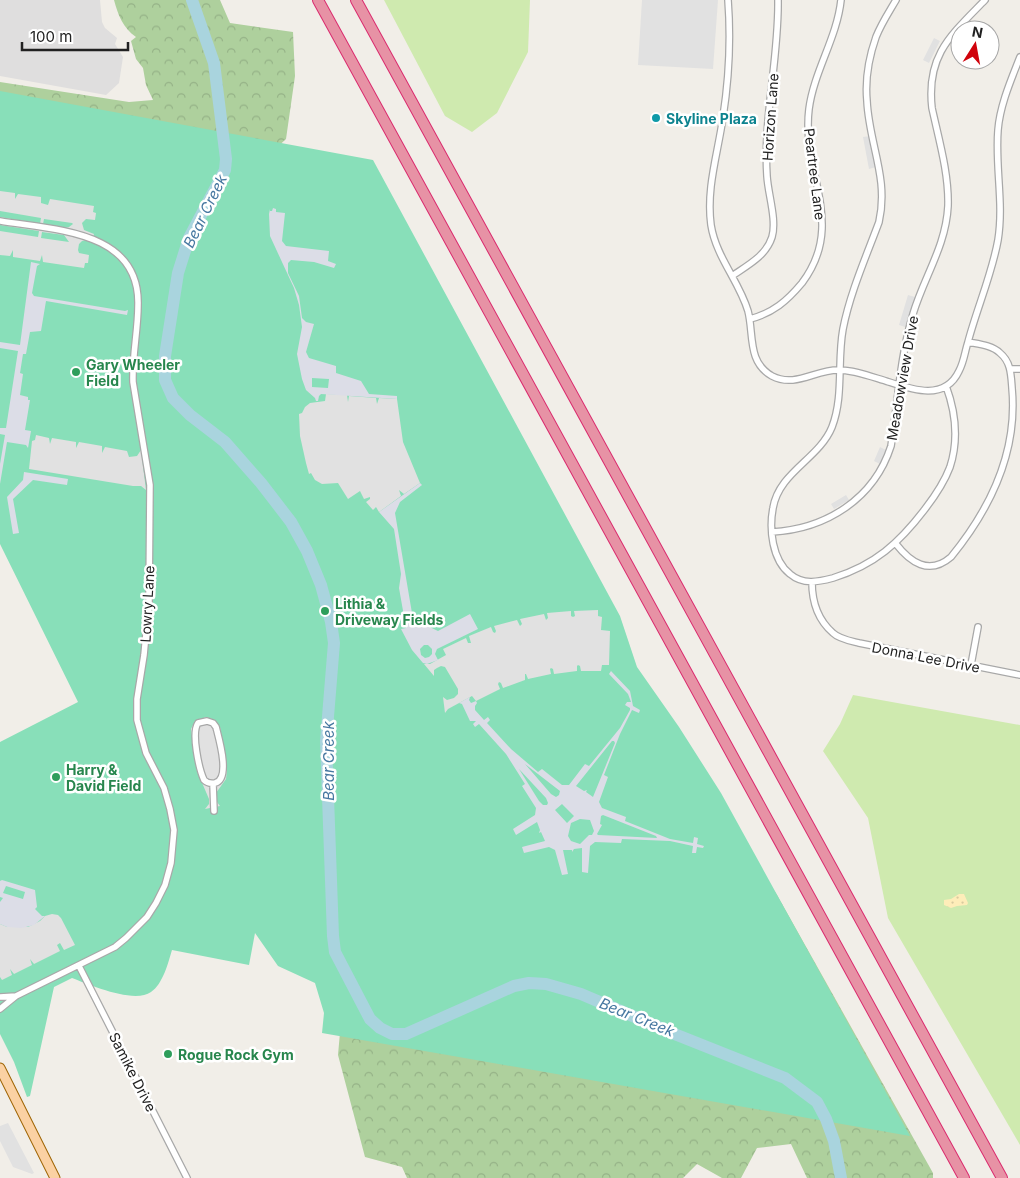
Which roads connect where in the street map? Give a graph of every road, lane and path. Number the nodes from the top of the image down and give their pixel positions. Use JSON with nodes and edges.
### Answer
{"nodes":[{"id":1,"x":318,"y":0,"type":"edge"},
{"id":2,"x":356,"y":0,"type":"edge"},
{"id":3,"x":728,"y":0,"type":"edge"},
{"id":4,"x":778,"y":0,"type":"edge"},
{"id":5,"x":841,"y":0,"type":"edge"},
{"id":6,"x":896,"y":0,"type":"edge"},
{"id":7,"x":985,"y":0,"type":"edge"},
{"id":8,"x":1020,"y":57,"type":"edge"},
{"id":9,"x":0,"y":221,"type":"edge"},
{"id":10,"x":732,"y":276,"type":"junction"},
{"id":11,"x":750,"y":319,"type":"junction"},
{"id":12,"x":968,"y":342,"type":"junction"},
{"id":13,"x":1010,"y":369,"type":"junction"},
{"id":14,"x":1020,"y":369,"type":"edge"},
{"id":15,"x":839,"y":370,"type":"junction"},
{"id":16,"x":899,"y":386,"type":"junction"},
{"id":17,"x":946,"y":386,"type":"junction"},
{"id":18,"x":772,"y":532,"type":"junction"},
{"id":19,"x":896,"y":544,"type":"junction"},
{"id":20,"x":812,"y":582,"type":"junction"},
{"id":21,"x":978,"y":627,"type":"dead end"},
{"id":22,"x":971,"y":665,"type":"junction"},
{"id":23,"x":1020,"y":675,"type":"edge"},
{"id":24,"x":212,"y":784,"type":"junction"},
{"id":25,"x":214,"y":811,"type":"dead end"},
{"id":26,"x":79,"y":966,"type":"junction"},
{"id":27,"x":16,"y":996,"type":"junction"},
{"id":28,"x":0,"y":997,"type":"edge"},
{"id":29,"x":0,"y":1009,"type":"edge"},
{"id":30,"x":0,"y":1068,"type":"edge"},
{"id":31,"x":56,"y":1178,"type":"edge"},
{"id":32,"x":186,"y":1178,"type":"edge"},
{"id":33,"x":964,"y":1178,"type":"edge"},
{"id":34,"x":1002,"y":1178,"type":"edge"}],
"edges":[{"from":1,"to":33,"type":"highway"},
{"from":2,"to":34,"type":"highway"},
{"from":3,"to":10,"type":"street"},
{"from":4,"to":10,"type":"street","name":"Horizon Lane"},
{"from":5,"to":11,"type":"street","name":"Peartree Lane"},
{"from":6,"to":15,"type":"street"},
{"from":7,"to":16,"type":"street","name":"Meadowview Drive"},
{"from":8,"to":12,"type":"street"},
{"from":9,"to":26,"type":"street","name":"Lowry Lane"},
{"from":10,"to":11,"type":"street"},
{"from":11,"to":15,"type":"street"},
{"from":12,"to":13,"type":"street"},
{"from":12,"to":17,"type":"street"},
{"from":13,"to":14,"type":"street"},
{"from":13,"to":19,"type":"street"},
{"from":15,"to":16,"type":"street"},
{"from":15,"to":18,"type":"street"},
{"from":16,"to":17,"type":"street"},
{"from":16,"to":18,"type":"street","name":"Meadowview Drive"},
{"from":17,"to":19,"type":"street"},
{"from":18,"to":20,"type":"street"},
{"from":19,"to":20,"type":"street"},
{"from":20,"to":22,"type":"street","name":"Donna Lee Drive"},
{"from":21,"to":22,"type":"street"},
{"from":22,"to":23,"type":"street","name":"Donna Lee Drive"},
{"from":24,"to":24,"type":"street"},
{"from":24,"to":25,"type":"street"},
{"from":26,"to":27,"type":"street","name":"Lowry Lane"},
{"from":26,"to":32,"type":"street","name":"Samike Drive"},
{"from":27,"to":28,"type":"street","name":"Lowry Lane"},
{"from":27,"to":29,"type":"street","name":"Lowry Lane"},
{"from":30,"to":31,"type":"main road"}]}
